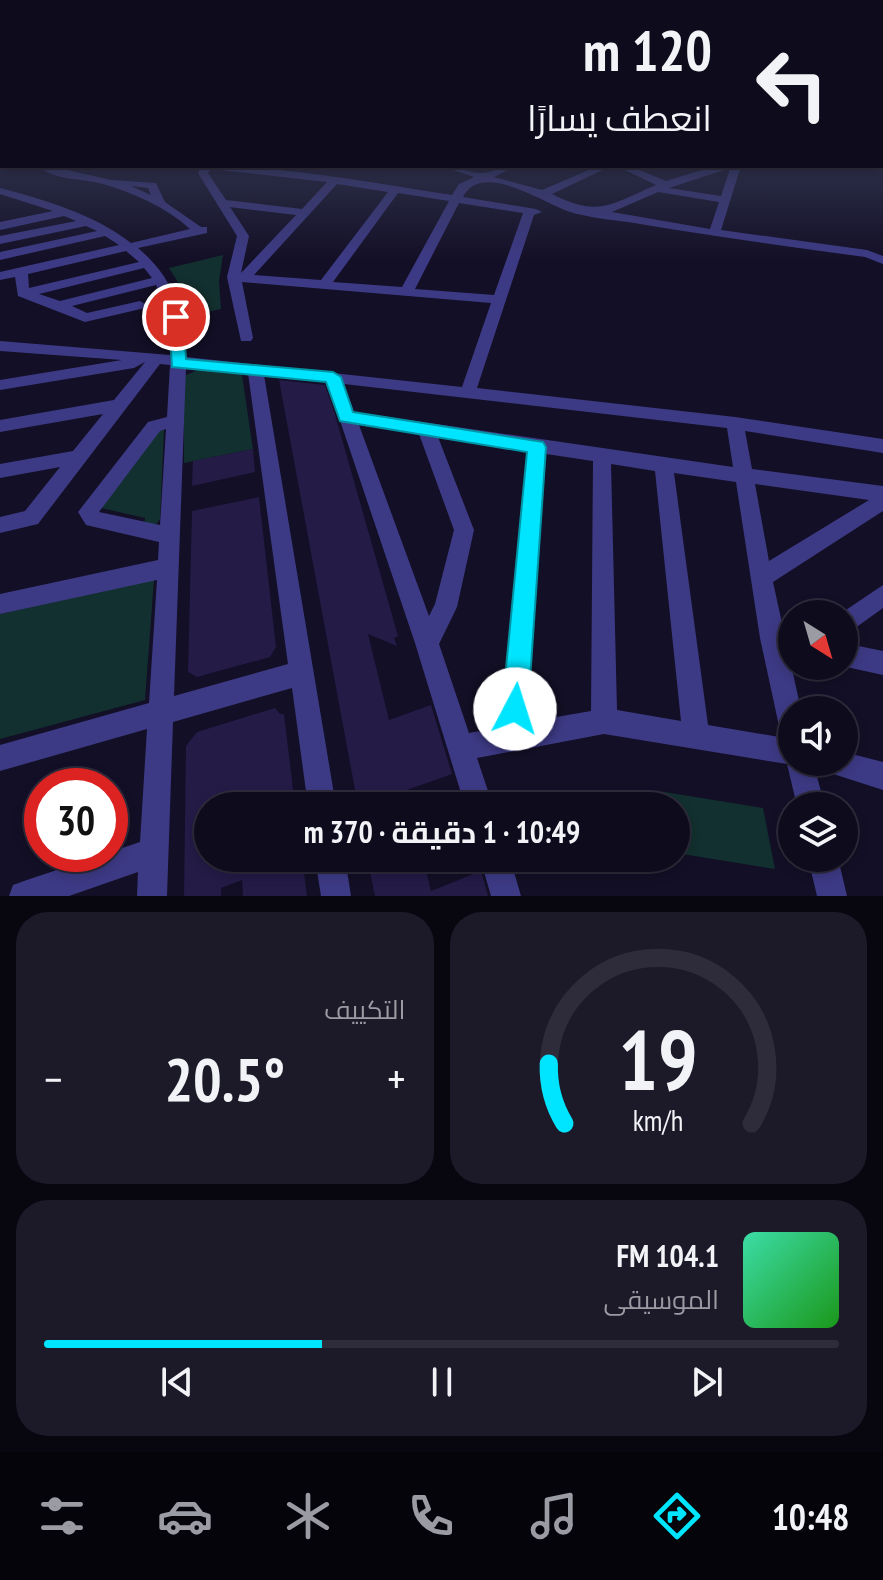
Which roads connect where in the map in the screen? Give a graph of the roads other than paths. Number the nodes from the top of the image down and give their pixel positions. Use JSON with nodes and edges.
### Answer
{"nodes":[{"id":1,"x":78,"y":177,"type":"edge"},
{"id":2,"x":206,"y":177,"type":"edge"},
{"id":3,"x":328,"y":177,"type":"edge"},
{"id":4,"x":342,"y":177,"type":"edge"},
{"id":5,"x":347,"y":177,"type":"edge"},
{"id":6,"x":483,"y":177,"type":"joint"},
{"id":7,"x":582,"y":177,"type":"edge"},
{"id":8,"x":646,"y":177,"type":"edge"},
{"id":9,"x":653,"y":177,"type":"edge"},
{"id":10,"x":691,"y":177,"type":"edge"},
{"id":11,"x":733,"y":177,"type":"edge"},
{"id":12,"x":665,"y":185,"type":"junction"},
{"id":13,"x":396,"y":189,"type":"junction"},
{"id":14,"x":3,"y":194,"type":"edge"},
{"id":15,"x":543,"y":194,"type":"junction"},
{"id":16,"x":460,"y":195,"type":"junction"},
{"id":17,"x":726,"y":200,"type":"junction"},
{"id":18,"x":223,"y":203,"type":"junction"},
{"id":19,"x":570,"y":208,"type":"junction"},
{"id":20,"x":64,"y":213,"type":"junction"},
{"id":21,"x":304,"y":213,"type":"junction"},
{"id":22,"x":599,"y":213,"type":"junction"},
{"id":23,"x":88,"y":222,"type":"junction"},
{"id":24,"x":0,"y":226,"type":"edge"},
{"id":25,"x":109,"y":232,"type":"junction"},
{"id":26,"x":714,"y":233,"type":"junction"},
{"id":27,"x":0,"y":240,"type":"edge"},
{"id":28,"x":129,"y":247,"type":"junction"},
{"id":29,"x":0,"y":256,"type":"edge"},
{"id":30,"x":883,"y":260,"type":"edge"},
{"id":31,"x":147,"y":264,"type":"junction"},
{"id":32,"x":21,"y":271,"type":"junction"},
{"id":33,"x":0,"y":276,"type":"edge"},
{"id":34,"x":239,"y":277,"type":"junction"},
{"id":35,"x":160,"y":280,"type":"junction"},
{"id":36,"x":324,"y":285,"type":"junction"},
{"id":37,"x":406,"y":292,"type":"junction"},
{"id":38,"x":23,"y":293,"type":"junction"},
{"id":39,"x":499,"y":300,"type":"junction"},
{"id":40,"x":59,"y":305,"type":"junction"},
{"id":41,"x":140,"y":305,"type":"dead end"},
{"id":42,"x":246,"y":338,"type":"dead end"},
{"id":43,"x":0,"y":346,"type":"edge"},
{"id":44,"x":156,"y":359,"type":"junction"},
{"id":45,"x":178,"y":363,"type":"junction"},
{"id":46,"x":255,"y":369,"type":"junction"},
{"id":47,"x":333,"y":377,"type":"junction"},
{"id":48,"x":0,"y":385,"type":"edge"},
{"id":49,"x":468,"y":392,"type":"junction"},
{"id":50,"x":120,"y":405,"type":"junction"},
{"id":51,"x":346,"y":417,"type":"junction"},
{"id":52,"x":174,"y":421,"type":"junction"},
{"id":53,"x":735,"y":423,"type":"junction"},
{"id":54,"x":0,"y":426,"type":"edge"},
{"id":55,"x":426,"y":430,"type":"junction"},
{"id":56,"x":883,"y":446,"type":"edge"},
{"id":57,"x":537,"y":447,"type":"junction"},
{"id":58,"x":602,"y":456,"type":"junction"},
{"id":59,"x":78,"y":457,"type":"junction"},
{"id":60,"x":664,"y":465,"type":"junction"},
{"id":61,"x":0,"y":471,"type":"edge"},
{"id":62,"x":745,"y":477,"type":"junction"},
{"id":63,"x":883,"y":494,"type":"edge"},
{"id":64,"x":883,"y":501,"type":"edge"},
{"id":65,"x":0,"y":525,"type":"edge"},
{"id":66,"x":168,"y":535,"type":"junction"},
{"id":67,"x":166,"y":568,"type":"junction"},
{"id":68,"x":762,"y":577,"type":"junction"},
{"id":69,"x":883,"y":595,"type":"edge"},
{"id":70,"x":0,"y":604,"type":"edge"},
{"id":71,"x":858,"y":614,"type":"edge"},
{"id":72,"x":778,"y":627,"type":"edge"},
{"id":73,"x":427,"y":643,"type":"junction"},
{"id":74,"x":858,"y":658,"type":"edge"},
{"id":75,"x":883,"y":663,"type":"edge"},
{"id":76,"x":301,"y":673,"type":"junction"},
{"id":77,"x":160,"y":714,"type":"junction"},
{"id":78,"x":604,"y":721,"type":"junction"},
{"id":79,"x":696,"y":735,"type":"junction"},
{"id":80,"x":513,"y":738,"type":"junction"},
{"id":81,"x":461,"y":748,"type":"junction"},
{"id":82,"x":778,"y":750,"type":"edge"},
{"id":83,"x":0,"y":758,"type":"edge"},
{"id":84,"x":858,"y":769,"type":"edge"},
{"id":85,"x":883,"y":776,"type":"edge"},
{"id":86,"x":320,"y":792,"type":"edge"},
{"id":87,"x":475,"y":792,"type":"edge"},
{"id":88,"x":155,"y":852,"type":"junction"},
{"id":89,"x":332,"y":872,"type":"edge"},
{"id":90,"x":499,"y":872,"type":"edge"},
{"id":91,"x":826,"y":872,"type":"edge"},
{"id":92,"x":29,"y":895,"type":"edge"},
{"id":93,"x":152,"y":896,"type":"edge"},
{"id":94,"x":336,"y":896,"type":"edge"},
{"id":95,"x":506,"y":896,"type":"edge"},
{"id":96,"x":832,"y":896,"type":"edge"}],
"edges":[{"from":1,"to":28,"type":"street"},
{"from":2,"to":18,"type":"street"},
{"from":3,"to":21,"type":"street"},
{"from":4,"to":13,"type":"street"},
{"from":5,"to":16,"type":"street"},
{"from":6,"to":15,"type":"street"},
{"from":6,"to":16,"type":"street"},
{"from":7,"to":15,"type":"street"},
{"from":8,"to":12,"type":"street"},
{"from":9,"to":12,"type":"street"},
{"from":10,"to":12,"type":"street"},
{"from":11,"to":17,"type":"street"},
{"from":12,"to":17,"type":"street"},
{"from":12,"to":22,"type":"street"},
{"from":13,"to":16,"type":"street"},
{"from":13,"to":36,"type":"street"},
{"from":14,"to":20,"type":"street"},
{"from":15,"to":19,"type":"street"},
{"from":16,"to":19,"type":"street"},
{"from":16,"to":37,"type":"street"},
{"from":16,"to":39,"type":"street"},
{"from":17,"to":26,"type":"street"},
{"from":18,"to":21,"type":"street"},
{"from":18,"to":34,"type":"street"},
{"from":19,"to":22,"type":"street"},
{"from":20,"to":23,"type":"street"},
{"from":20,"to":24,"type":"street"},
{"from":21,"to":34,"type":"street"},
{"from":22,"to":26,"type":"street"},
{"from":23,"to":25,"type":"street"},
{"from":23,"to":27,"type":"street"},
{"from":25,"to":28,"type":"street"},
{"from":25,"to":29,"type":"street"},
{"from":26,"to":30,"type":"street"},
{"from":28,"to":31,"type":"street"},
{"from":28,"to":32,"type":"street"},
{"from":31,"to":35,"type":"street"},
{"from":31,"to":38,"type":"street"},
{"from":32,"to":33,"type":"street"},
{"from":32,"to":38,"type":"street"},
{"from":34,"to":36,"type":"street"},
{"from":34,"to":42,"type":"street"},
{"from":35,"to":40,"type":"street"},
{"from":35,"to":45,"type":"street"},
{"from":36,"to":37,"type":"street"},
{"from":37,"to":39,"type":"street"},
{"from":38,"to":40,"type":"street"},
{"from":39,"to":49,"type":"street"},
{"from":40,"to":41,"type":"street"},
{"from":43,"to":44,"type":"street"},
{"from":44,"to":45,"type":"street"},
{"from":44,"to":48,"type":"street"},
{"from":44,"to":50,"type":"street"},
{"from":45,"to":46,"type":"street"},
{"from":45,"to":52,"type":"street"},
{"from":46,"to":47,"type":"street"},
{"from":46,"to":76,"type":"street"},
{"from":47,"to":49,"type":"street"},
{"from":47,"to":51,"type":"street"},
{"from":49,"to":53,"type":"street"},
{"from":50,"to":54,"type":"street"},
{"from":50,"to":59,"type":"street"},
{"from":51,"to":55,"type":"street"},
{"from":51,"to":73,"type":"street"},
{"from":52,"to":66,"type":"street"},
{"from":52,"to":66,"type":"street"},
{"from":53,"to":56,"type":"street"},
{"from":53,"to":62,"type":"street"},
{"from":55,"to":57,"type":"street"},
{"from":55,"to":73,"type":"street"},
{"from":57,"to":58,"type":"street"},
{"from":57,"to":80,"type":"street"},
{"from":58,"to":60,"type":"street"},
{"from":58,"to":78,"type":"street"},
{"from":59,"to":61,"type":"street"},
{"from":59,"to":65,"type":"street"},
{"from":60,"to":62,"type":"street"},
{"from":60,"to":79,"type":"street"},
{"from":62,"to":63,"type":"street"},
{"from":62,"to":68,"type":"street"},
{"from":64,"to":68,"type":"street"},
{"from":66,"to":67,"type":"street"},
{"from":67,"to":70,"type":"street"},
{"from":67,"to":77,"type":"street"},
{"from":68,"to":72,"type":"street"},
{"from":69,"to":71,"type":"street"},
{"from":73,"to":81,"type":"street"},
{"from":74,"to":75,"type":"street"},
{"from":76,"to":77,"type":"street"},
{"from":76,"to":86,"type":"street"},
{"from":77,"to":83,"type":"street"},
{"from":77,"to":88,"type":"street"},
{"from":78,"to":79,"type":"street"},
{"from":78,"to":80,"type":"street"},
{"from":79,"to":82,"type":"street"},
{"from":80,"to":81,"type":"street"},
{"from":81,"to":87,"type":"street"},
{"from":84,"to":85,"type":"street"},
{"from":88,"to":92,"type":"street"},
{"from":88,"to":93,"type":"street"},
{"from":89,"to":94,"type":"street"},
{"from":90,"to":95,"type":"street"},
{"from":91,"to":96,"type":"street"}]}
